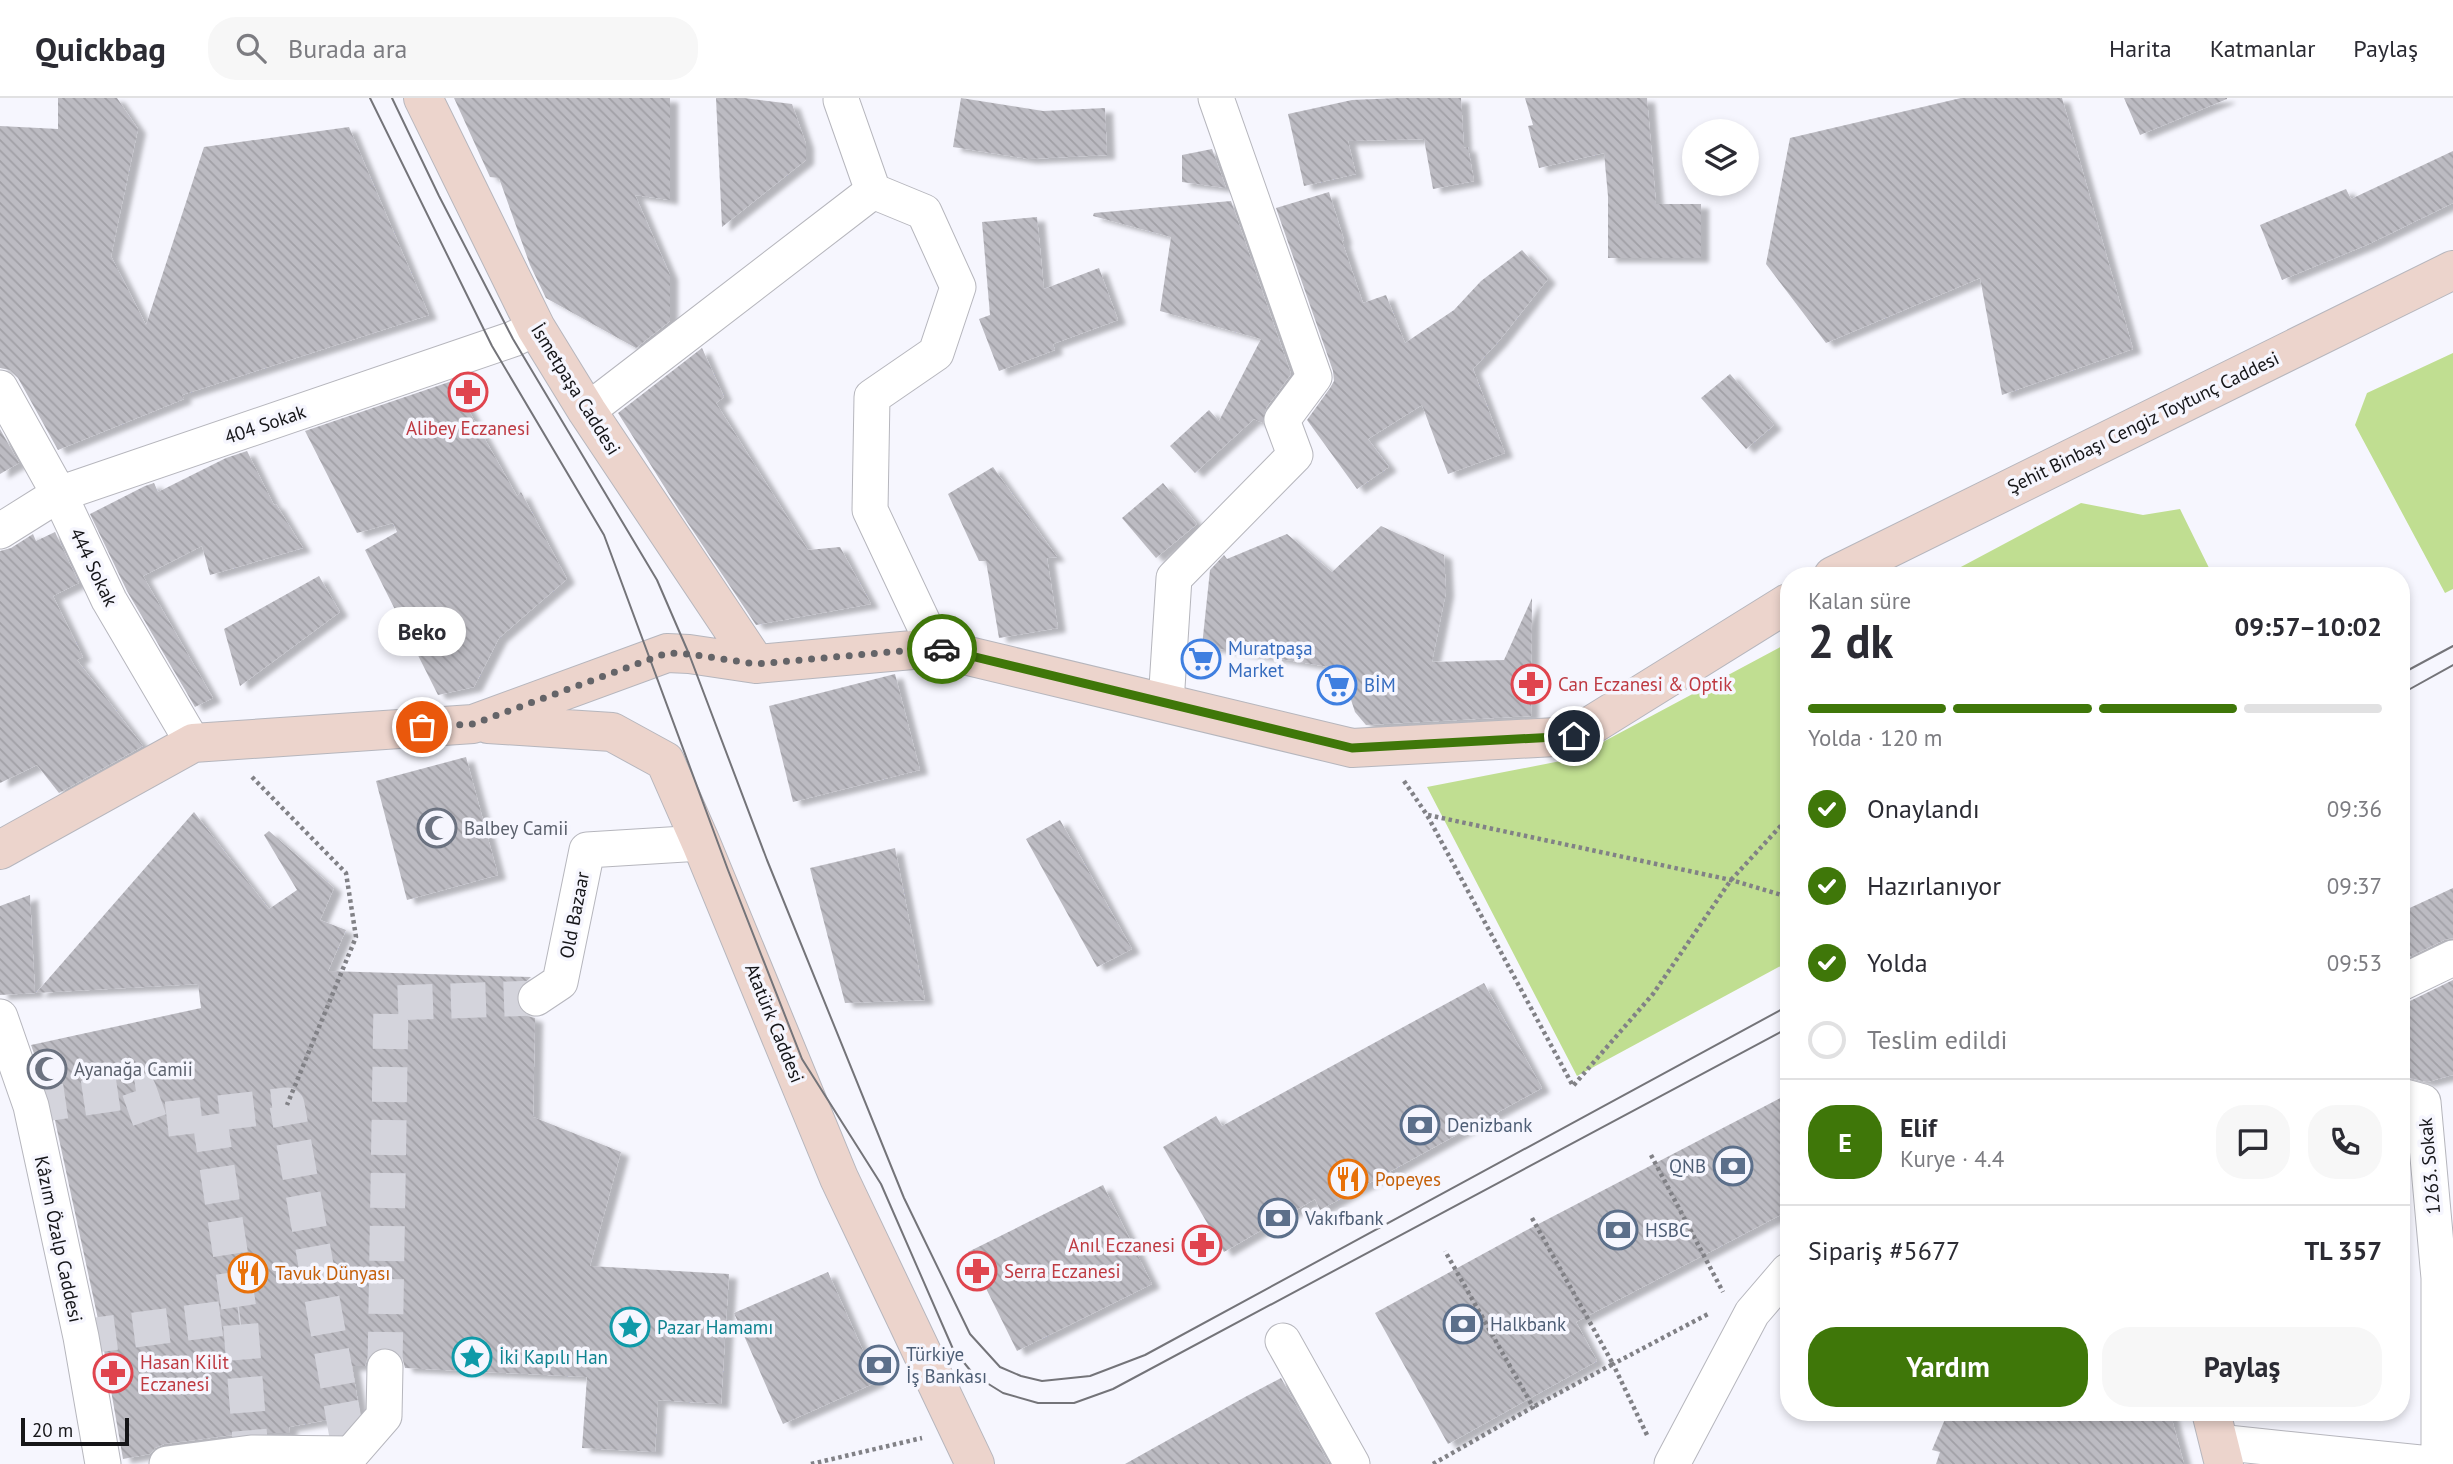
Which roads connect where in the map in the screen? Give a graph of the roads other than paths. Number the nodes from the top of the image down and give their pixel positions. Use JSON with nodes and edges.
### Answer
{"nodes":[{"id":1,"x":423,"y":98,"type":"edge"},
{"id":2,"x":1216,"y":98,"type":"edge"},
{"id":3,"x":845,"y":99,"type":"edge"},
{"id":4,"x":873,"y":191,"type":"junction"},
{"id":5,"x":2453,"y":270,"type":"edge"},
{"id":6,"x":536,"y":328,"type":"junction"},
{"id":7,"x":0,"y":388,"type":"edge"},
{"id":8,"x":587,"y":411,"type":"junction"},
{"id":9,"x":58,"y":494,"type":"junction"},
{"id":10,"x":0,"y":531,"type":"edge"},
{"id":11,"x":1853,"y":567,"type":"edge"},
{"id":12,"x":1780,"y":608,"type":"edge"},
{"id":13,"x":936,"y":648,"type":"junction"},
{"id":14,"x":756,"y":664,"type":"junction"},
{"id":15,"x":1166,"y":703,"type":"junction"},
{"id":16,"x":473,"y":724,"type":"junction"},
{"id":17,"x":193,"y":743,"type":"junction"},
{"id":18,"x":701,"y":843,"type":"junction"},
{"id":19,"x":0,"y":850,"type":"edge"},
{"id":20,"x":2453,"y":958,"type":"edge"},
{"id":21,"x":2410,"y":980,"type":"edge"},
{"id":22,"x":536,"y":998,"type":"tunnel mouth"},
{"id":23,"x":0,"y":1017,"type":"edge"},
{"id":24,"x":2410,"y":1098,"type":"edge"},
{"id":25,"x":1780,"y":1280,"type":"edge"},
{"id":26,"x":1283,"y":1341,"type":"dead end"},
{"id":27,"x":385,"y":1367,"type":"tunnel mouth"},
{"id":28,"x":2218,"y":1439,"type":"edge"},
{"id":29,"x":1661,"y":1452,"type":"edge"},
{"id":30,"x":957,"y":1455,"type":"edge"},
{"id":31,"x":103,"y":1464,"type":"edge"},
{"id":32,"x":167,"y":1464,"type":"edge"},
{"id":33,"x":1352,"y":1464,"type":"edge"},
{"id":34,"x":2430,"y":1464,"type":"edge"},
{"id":35,"x":2439,"y":1464,"type":"edge"}],
"edges":[{"from":1,"to":6,"type":"main road","name":"İsmetpaşa Caddesi"},
{"from":2,"to":15,"type":"street"},
{"from":3,"to":4,"type":"street"},
{"from":4,"to":8,"type":"street"},
{"from":4,"to":13,"type":"street"},
{"from":5,"to":11,"type":"main road","name":"Şehit Binbaşı Cengiz Toytunç Caddesi"},
{"from":6,"to":8,"type":"main road","name":"İsmetpaşa Caddesi"},
{"from":6,"to":9,"type":"street","name":"404 Sokak"},
{"from":7,"to":9,"type":"street","name":"444 Sokak"},
{"from":8,"to":14,"type":"main road","name":"İsmetpaşa Caddesi"},
{"from":9,"to":10,"type":"street","name":"404 Sokak"},
{"from":9,"to":17,"type":"street","name":"444 Sokak"},
{"from":12,"to":15,"type":"main road"},
{"from":13,"to":14,"type":"main road"},
{"from":13,"to":15,"type":"main road"},
{"from":14,"to":16,"type":"main road"},
{"from":16,"to":17,"type":"main road"},
{"from":16,"to":18,"type":"main road","name":"Atatürk Caddesi"},
{"from":17,"to":19,"type":"main road"},
{"from":18,"to":22,"type":"street","name":"Old Bazaar"},
{"from":18,"to":30,"type":"main road","name":"Atatürk Caddesi"},
{"from":20,"to":21,"type":"street"},
{"from":23,"to":31,"type":"street","name":"Kâzım Özalp Caddesi"},
{"from":24,"to":35,"type":"street","name":"1263. Sokak"},
{"from":25,"to":29,"type":"street"},
{"from":26,"to":33,"type":"street"},
{"from":27,"to":32,"type":"street"},
{"from":28,"to":34,"type":"street"}]}
